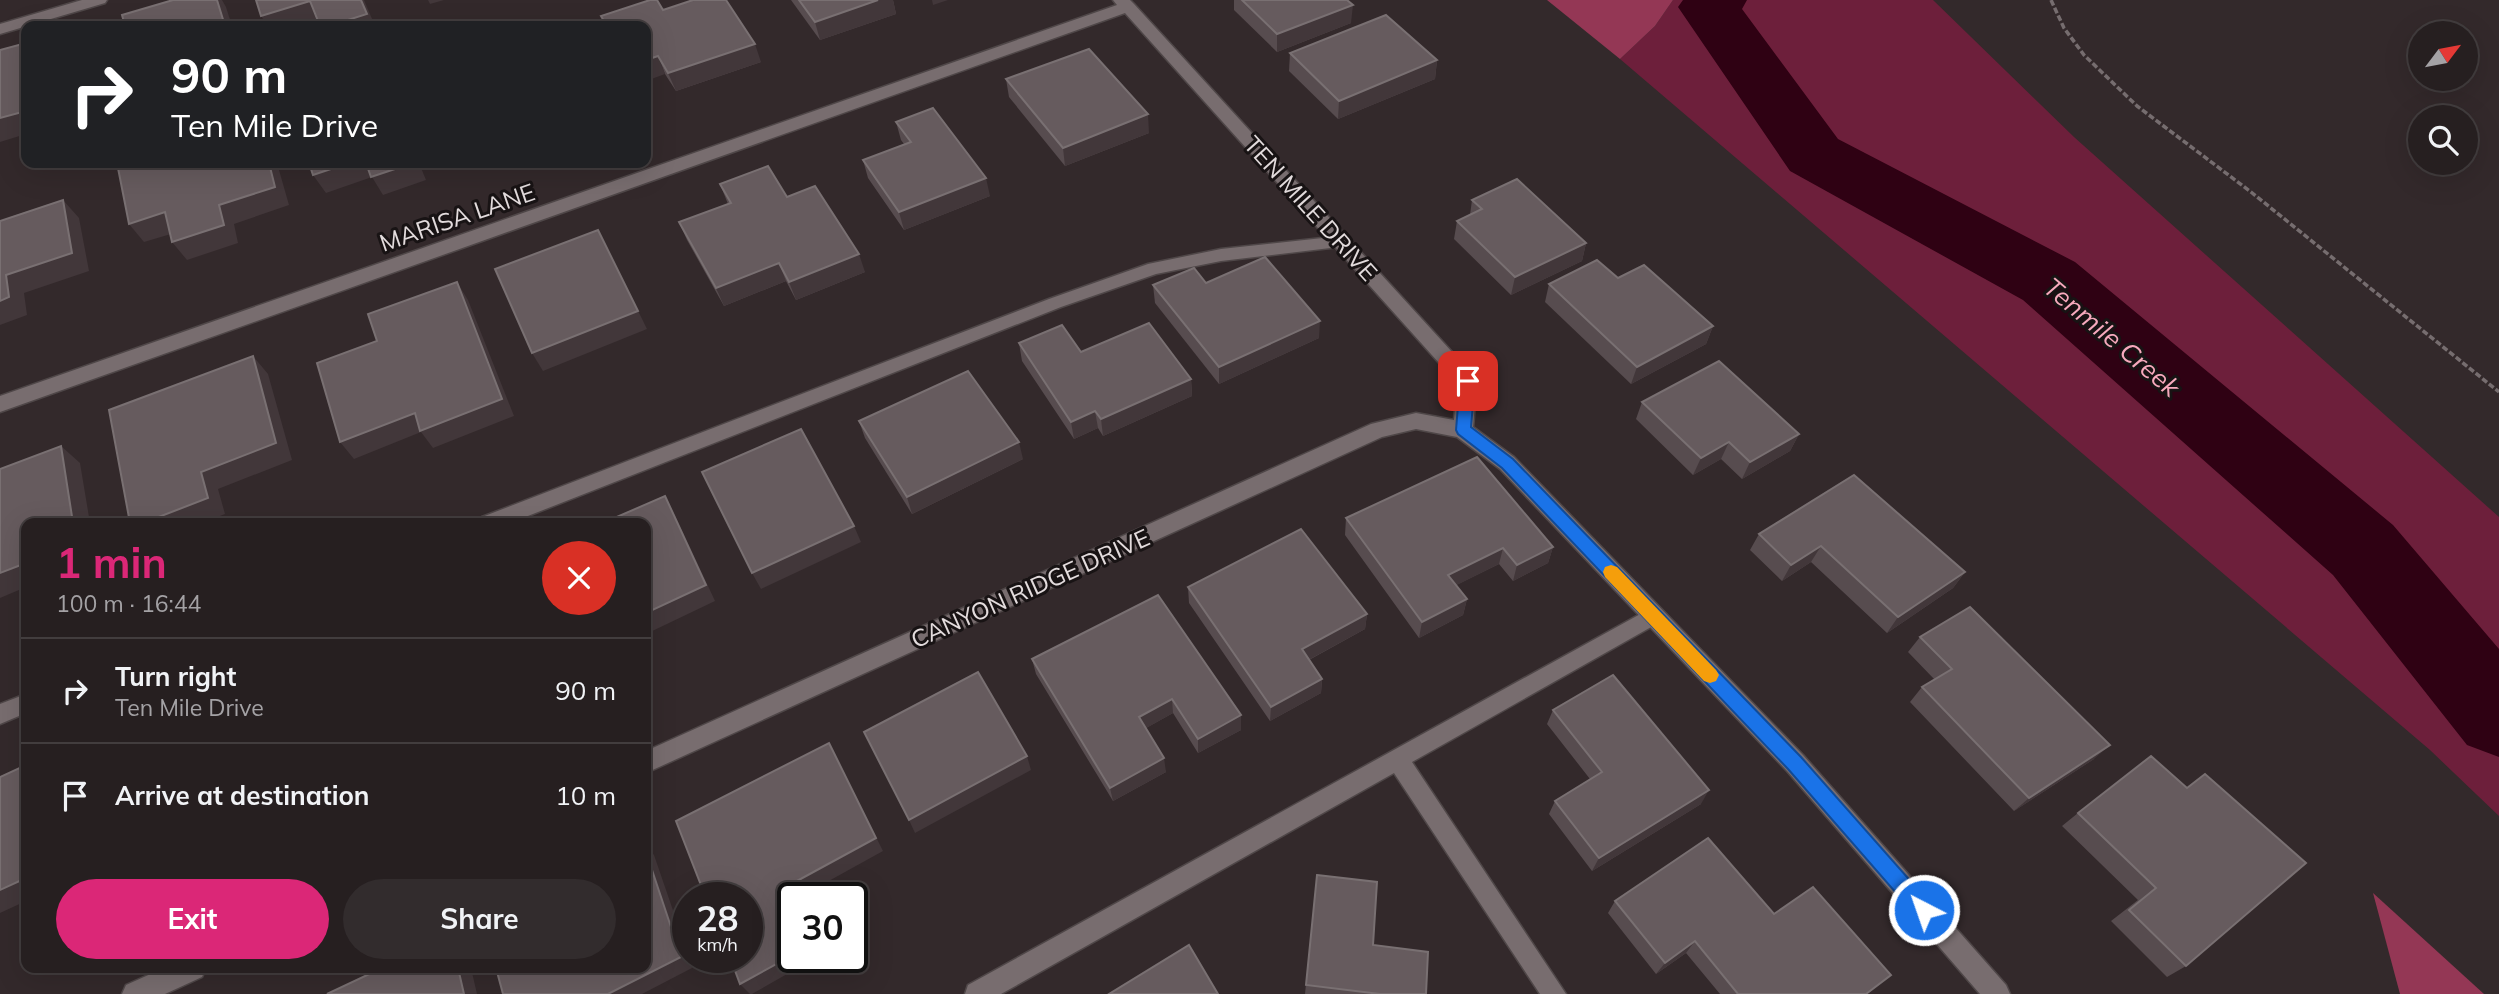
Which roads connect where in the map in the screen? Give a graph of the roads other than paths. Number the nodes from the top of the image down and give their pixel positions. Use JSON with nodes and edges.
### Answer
{"nodes":[{"id":1,"x":99,"y":0,"type":"edge"},
{"id":2,"x":1125,"y":4,"type":"edge"},
{"id":3,"x":27,"y":21,"type":"edge"},
{"id":4,"x":21,"y":23,"type":"edge"},
{"id":5,"x":0,"y":29,"type":"edge"},
{"id":6,"x":1341,"y":242,"type":"junction"},
{"id":7,"x":0,"y":404,"type":"edge"},
{"id":8,"x":1463,"y":430,"type":"junction"},
{"id":9,"x":502,"y":518,"type":"edge"},
{"id":10,"x":1653,"y":616,"type":"junction"},
{"id":11,"x":21,"y":706,"type":"edge"},
{"id":12,"x":0,"y":714,"type":"edge"},
{"id":13,"x":1397,"y":759,"type":"junction"},
{"id":14,"x":651,"y":760,"type":"edge"},
{"id":15,"x":181,"y":973,"type":"edge"},
{"id":16,"x":135,"y":994,"type":"edge"},
{"id":17,"x":977,"y":994,"type":"edge"},
{"id":18,"x":1554,"y":994,"type":"edge"},
{"id":19,"x":1997,"y":994,"type":"edge"}],
"edges":[{"from":1,"to":3,"type":"street"},
{"from":2,"to":6,"type":"street","name":"TEN MILE DRIVE"},
{"from":2,"to":7,"type":"street","name":"MARISA LANE"},
{"from":4,"to":5,"type":"street"},
{"from":6,"to":8,"type":"street","name":"TEN MILE DRIVE"},
{"from":6,"to":9,"type":"lane"},
{"from":8,"to":10,"type":"street"},
{"from":8,"to":14,"type":"street","name":"CANYON RIDGE DRIVE"},
{"from":10,"to":13,"type":"lane"},
{"from":10,"to":19,"type":"street"},
{"from":11,"to":12,"type":"lane"},
{"from":13,"to":17,"type":"lane"},
{"from":13,"to":18,"type":"lane"},
{"from":15,"to":16,"type":"street"}]}
